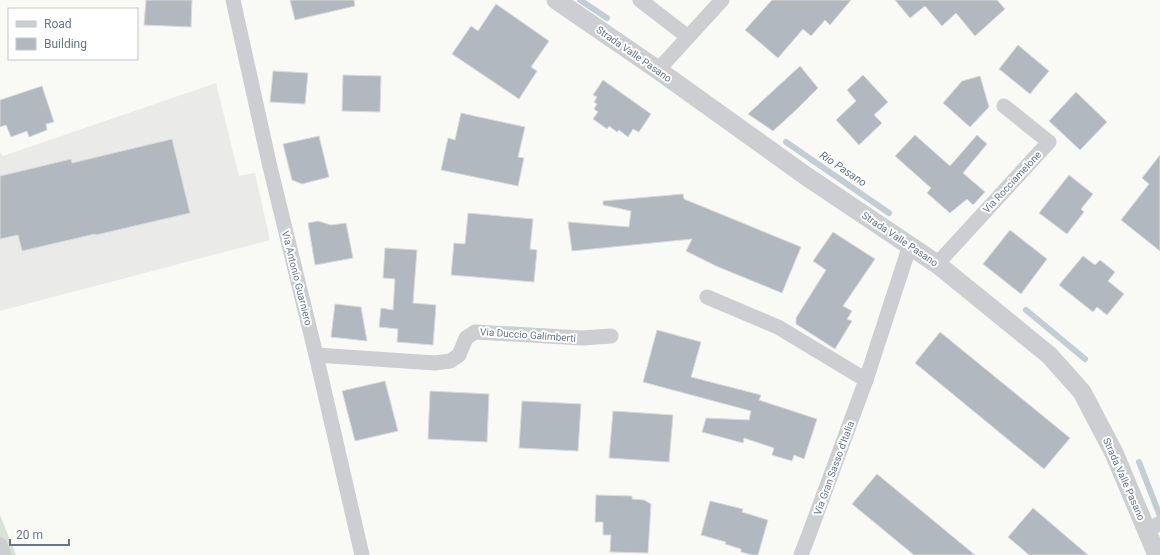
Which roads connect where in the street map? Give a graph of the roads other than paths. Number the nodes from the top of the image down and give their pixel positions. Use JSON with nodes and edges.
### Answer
{"nodes":[{"id":1,"x":232,"y":0,"type":"edge"},
{"id":2,"x":556,"y":0,"type":"edge"},
{"id":3,"x":640,"y":0,"type":"edge"},
{"id":4,"x":722,"y":0,"type":"edge"},
{"id":5,"x":688,"y":37,"type":"junction"},
{"id":6,"x":658,"y":70,"type":"junction"},
{"id":7,"x":1004,"y":106,"type":"dead end"},
{"id":8,"x":910,"y":245,"type":"junction"},
{"id":9,"x":937,"y":264,"type":"junction"},
{"id":10,"x":707,"y":297,"type":"dead end"},
{"id":11,"x":611,"y":336,"type":"dead end"},
{"id":12,"x":316,"y":354,"type":"junction"},
{"id":13,"x":866,"y":380,"type":"junction"},
{"id":14,"x":1154,"y":526,"type":"edge"},
{"id":15,"x":0,"y":545,"type":"edge"},
{"id":16,"x":4,"y":555,"type":"edge"},
{"id":17,"x":362,"y":555,"type":"edge"},
{"id":18,"x":801,"y":555,"type":"edge"},
{"id":19,"x":1157,"y":555,"type":"edge"}],
"edges":[{"from":1,"to":12,"type":"street","name":"Via Antonio Guarniero"},
{"from":2,"to":6,"type":"street","name":"Strada Valle Pasano"},
{"from":3,"to":5,"type":"street"},
{"from":4,"to":5,"type":"street"},
{"from":5,"to":6,"type":"street"},
{"from":6,"to":8,"type":"street","name":"Strada Valle Pasano"},
{"from":7,"to":9,"type":"street","name":"Via Rocciamelone"},
{"from":8,"to":9,"type":"street","name":"Strada Valle Pasano"},
{"from":8,"to":13,"type":"street","name":"Via Gran Sasso d'Italia"},
{"from":9,"to":14,"type":"street","name":"Strada Valle Pasano"},
{"from":10,"to":13,"type":"street"},
{"from":11,"to":12,"type":"street","name":"Via Duccio Galimberti"},
{"from":12,"to":17,"type":"street","name":"Via Antonio Guarniero"},
{"from":13,"to":18,"type":"street","name":"Via Gran Sasso d'Italia"},
{"from":14,"to":19,"type":"street","name":"Strada Valle Pasano"},
{"from":15,"to":16,"type":"street"}]}
